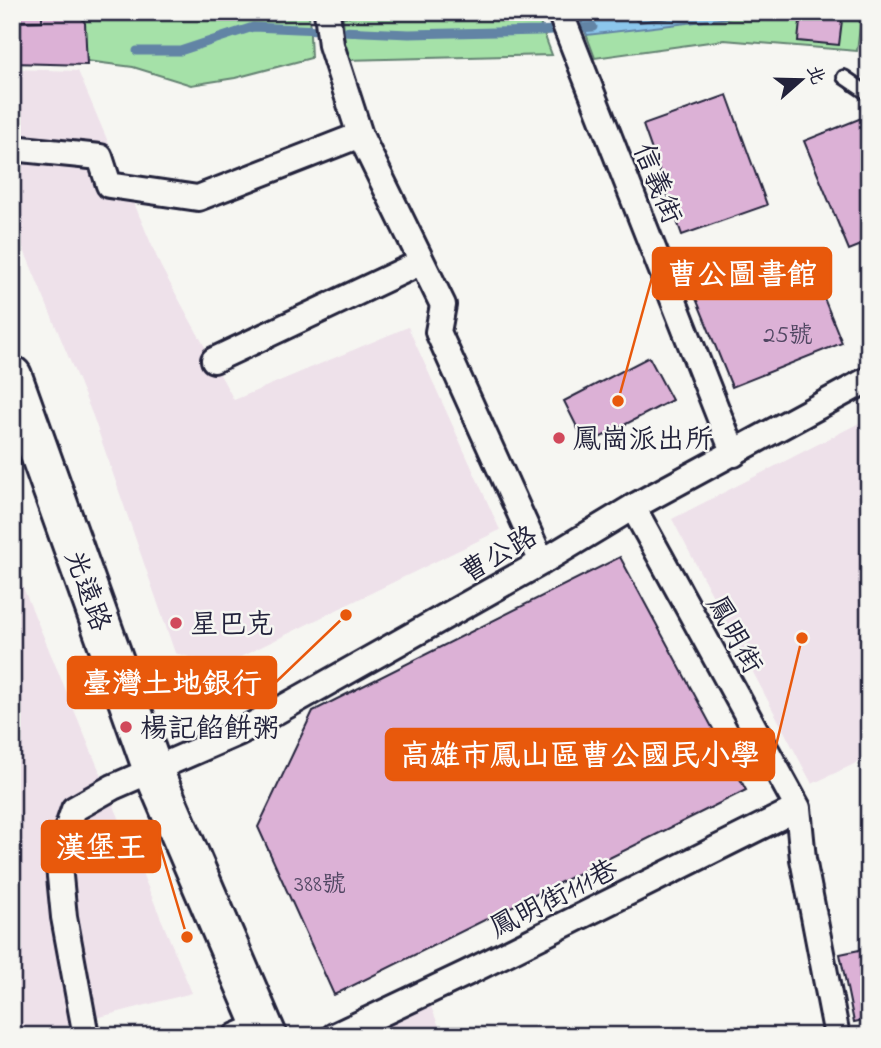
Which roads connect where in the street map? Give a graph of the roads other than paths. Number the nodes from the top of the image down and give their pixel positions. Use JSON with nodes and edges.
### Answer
{"nodes":[{"id":1,"x":561,"y":13,"type":"edge"},
{"id":2,"x":327,"y":15,"type":"edge"},
{"id":3,"x":844,"y":77,"type":"dead end"},
{"id":4,"x":869,"y":94,"type":"edge"},
{"id":5,"x":360,"y":135,"type":"junction"},
{"id":6,"x":12,"y":148,"type":"edge"},
{"id":7,"x":422,"y":262,"type":"junction"},
{"id":8,"x":214,"y":360,"type":"dead end"},
{"id":9,"x":12,"y":376,"type":"edge"},
{"id":10,"x":869,"y":379,"type":"edge"},
{"id":11,"x":734,"y":454,"type":"junction"},
{"id":12,"x":633,"y":507,"type":"junction"},
{"id":13,"x":542,"y":562,"type":"junction"},
{"id":14,"x":153,"y":770,"type":"junction"},
{"id":15,"x":798,"y":808,"type":"junction"},
{"id":16,"x":255,"y":1032,"type":"edge"},
{"id":17,"x":86,"y":1036,"type":"edge"},
{"id":18,"x":334,"y":1036,"type":"edge"},
{"id":19,"x":837,"y":1036,"type":"edge"}],
"edges":[{"from":1,"to":11,"type":"street","name":"信義街"},
{"from":2,"to":5,"type":"street"},
{"from":3,"to":4,"type":"lane"},
{"from":5,"to":6,"type":"street"},
{"from":5,"to":7,"type":"street"},
{"from":7,"to":8,"type":"street"},
{"from":7,"to":13,"type":"street"},
{"from":9,"to":14,"type":"main road","name":"光遠路"},
{"from":10,"to":11,"type":"street","name":"曹公路"},
{"from":11,"to":12,"type":"street","name":"曹公路"},
{"from":12,"to":13,"type":"street","name":"曹公路"},
{"from":12,"to":15,"type":"street","name":"鳳明街"},
{"from":13,"to":14,"type":"street","name":"曹公路"},
{"from":14,"to":16,"type":"main road","name":"光遠路"},
{"from":14,"to":17,"type":"street","name":"曹公路"},
{"from":15,"to":18,"type":"street","name":"鳳明街111巷"},
{"from":15,"to":19,"type":"street","name":"鳳明街"}]}
